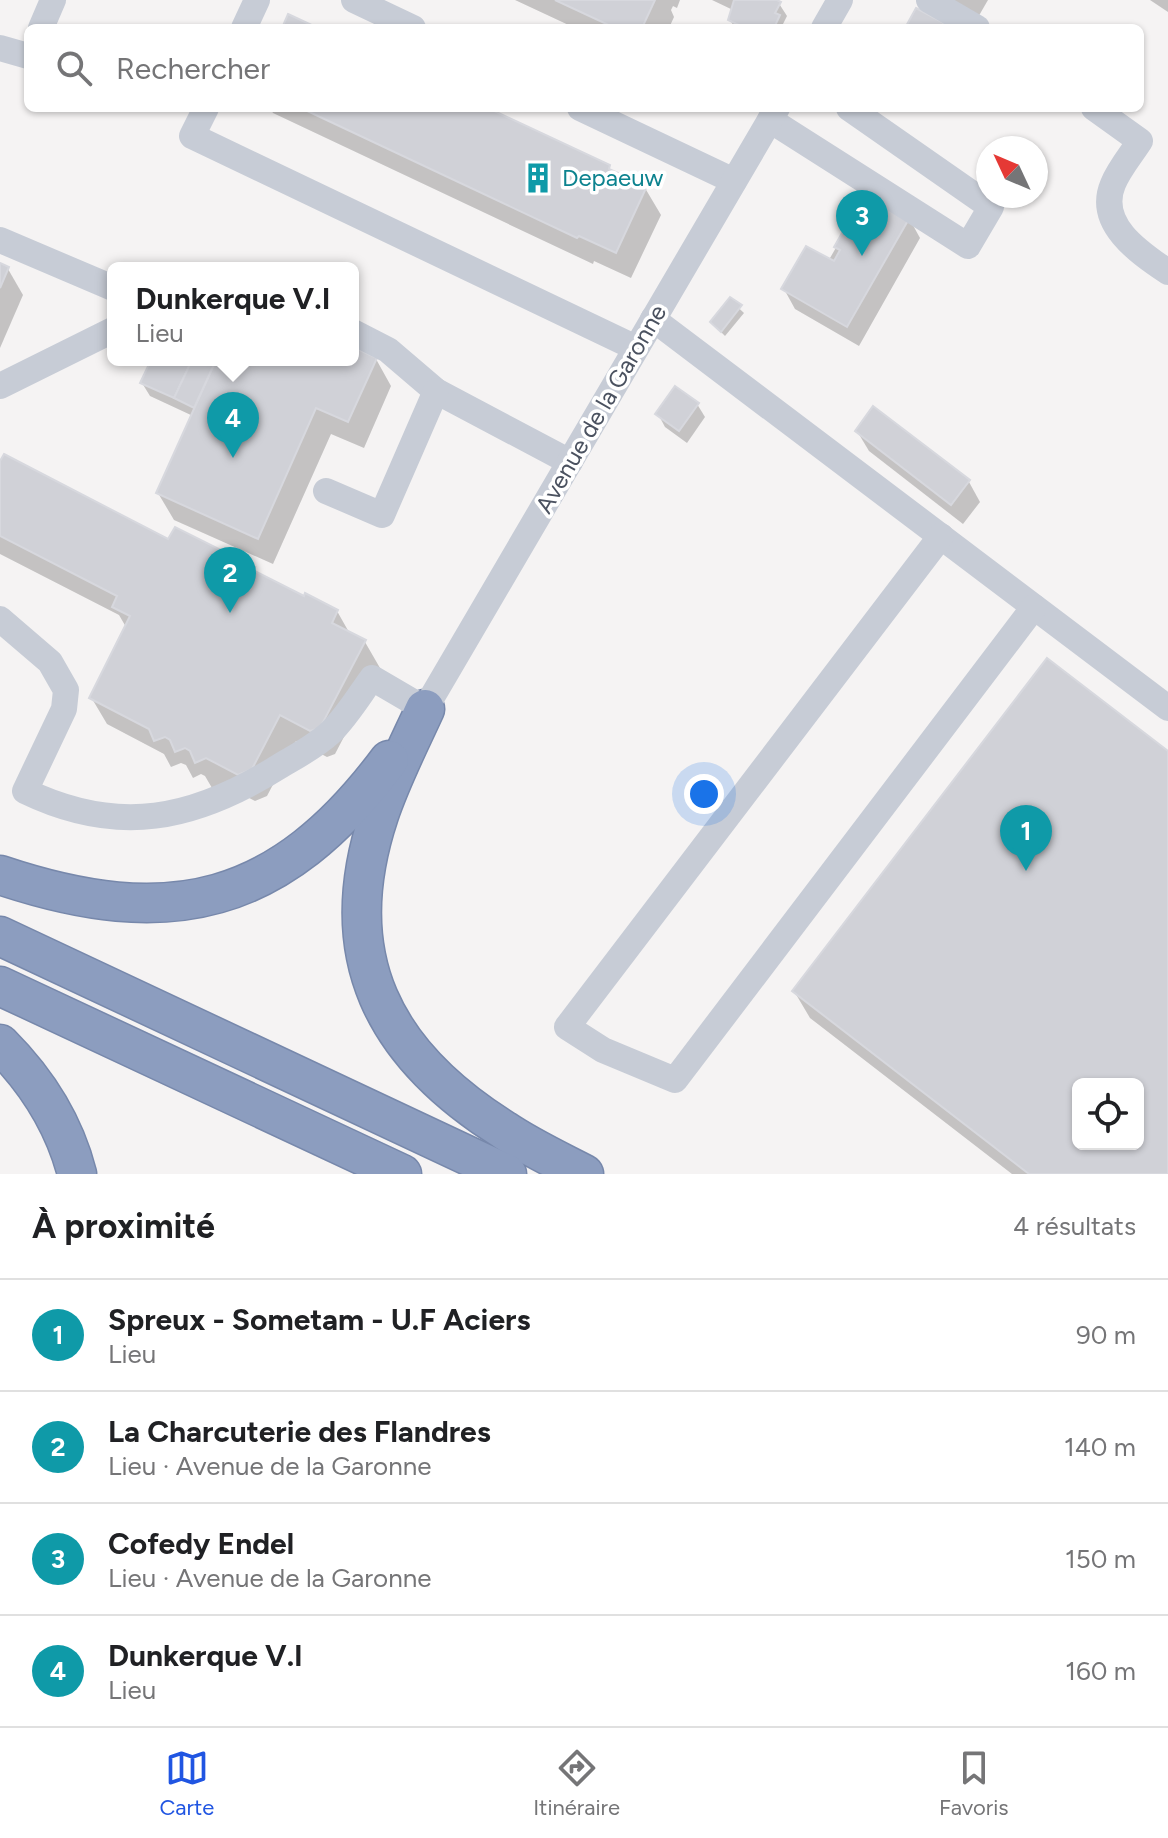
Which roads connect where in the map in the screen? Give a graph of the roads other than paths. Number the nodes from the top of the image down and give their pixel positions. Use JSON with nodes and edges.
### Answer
{"nodes":[{"id":1,"x":53,"y":0,"type":"edge"},
{"id":2,"x":257,"y":0,"type":"edge"},
{"id":3,"x":354,"y":0,"type":"edge"},
{"id":4,"x":840,"y":0,"type":"edge"},
{"id":5,"x":929,"y":0,"type":"edge"},
{"id":6,"x":43,"y":24,"type":"edge"},
{"id":7,"x":246,"y":24,"type":"edge"},
{"id":8,"x":405,"y":24,"type":"edge"},
{"id":9,"x":826,"y":24,"type":"edge"},
{"id":10,"x":970,"y":24,"type":"edge"},
{"id":11,"x":0,"y":48,"type":"edge"},
{"id":12,"x":24,"y":55,"type":"edge"},
{"id":13,"x":204,"y":112,"type":"edge"},
{"id":14,"x":588,"y":112,"type":"edge"},
{"id":15,"x":855,"y":112,"type":"edge"},
{"id":16,"x":1100,"y":112,"type":"edge"},
{"id":17,"x":773,"y":114,"type":"edge"},
{"id":18,"x":734,"y":181,"type":"junction"},
{"id":19,"x":0,"y":240,"type":"edge"},
{"id":20,"x":1168,"y":272,"type":"edge"},
{"id":21,"x":107,"y":285,"type":"edge"},
{"id":22,"x":653,"y":319,"type":"junction"},
{"id":23,"x":107,"y":333,"type":"edge"},
{"id":24,"x":359,"y":335,"type":"edge"},
{"id":25,"x":636,"y":348,"type":"junction"},
{"id":26,"x":0,"y":386,"type":"edge"},
{"id":27,"x":436,"y":391,"type":"junction"},
{"id":28,"x":570,"y":462,"type":"junction"},
{"id":29,"x":326,"y":491,"type":"dead end"},
{"id":30,"x":941,"y":536,"type":"junction"},
{"id":31,"x":1034,"y":607,"type":"junction"},
{"id":32,"x":0,"y":619,"type":"edge"},
{"id":33,"x":1168,"y":708,"type":"edge"},
{"id":34,"x":425,"y":709,"type":"junction"},
{"id":35,"x":0,"y":875,"type":"edge"},
{"id":36,"x":0,"y":936,"type":"edge"},
{"id":37,"x":0,"y":986,"type":"edge"},
{"id":38,"x":0,"y":1044,"type":"edge"},
{"id":39,"x":77,"y":1174,"type":"edge"},
{"id":40,"x":402,"y":1174,"type":"edge"},
{"id":41,"x":507,"y":1174,"type":"edge"},
{"id":42,"x":584,"y":1174,"type":"edge"}],
"edges":[{"from":1,"to":6,"type":"street"},
{"from":2,"to":7,"type":"street"},
{"from":3,"to":8,"type":"street"},
{"from":4,"to":9,"type":"street"},
{"from":5,"to":10,"type":"street"},
{"from":11,"to":12,"type":"street"},
{"from":13,"to":25,"type":"street"},
{"from":14,"to":18,"type":"street"},
{"from":15,"to":17,"type":"street"},
{"from":16,"to":20,"type":"street"},
{"from":17,"to":18,"type":"street","name":"Avenue de la Garonne"},
{"from":18,"to":22,"type":"street","name":"Avenue de la Garonne"},
{"from":19,"to":21,"type":"street"},
{"from":22,"to":25,"type":"street","name":"Avenue de la Garonne"},
{"from":22,"to":30,"type":"street"},
{"from":23,"to":26,"type":"street"},
{"from":24,"to":27,"type":"street"},
{"from":25,"to":28,"type":"street","name":"Avenue de la Garonne"},
{"from":27,"to":28,"type":"street"},
{"from":27,"to":29,"type":"street"},
{"from":28,"to":34,"type":"street","name":"Avenue de la Garonne"},
{"from":30,"to":31,"type":"street"},
{"from":30,"to":31,"type":"street"},
{"from":31,"to":33,"type":"street"},
{"from":32,"to":34,"type":"street"},
{"from":34,"to":35,"type":"highway"},
{"from":34,"to":42,"type":"highway"},
{"from":36,"to":41,"type":"highway"},
{"from":37,"to":40,"type":"highway"},
{"from":38,"to":39,"type":"highway"}]}
